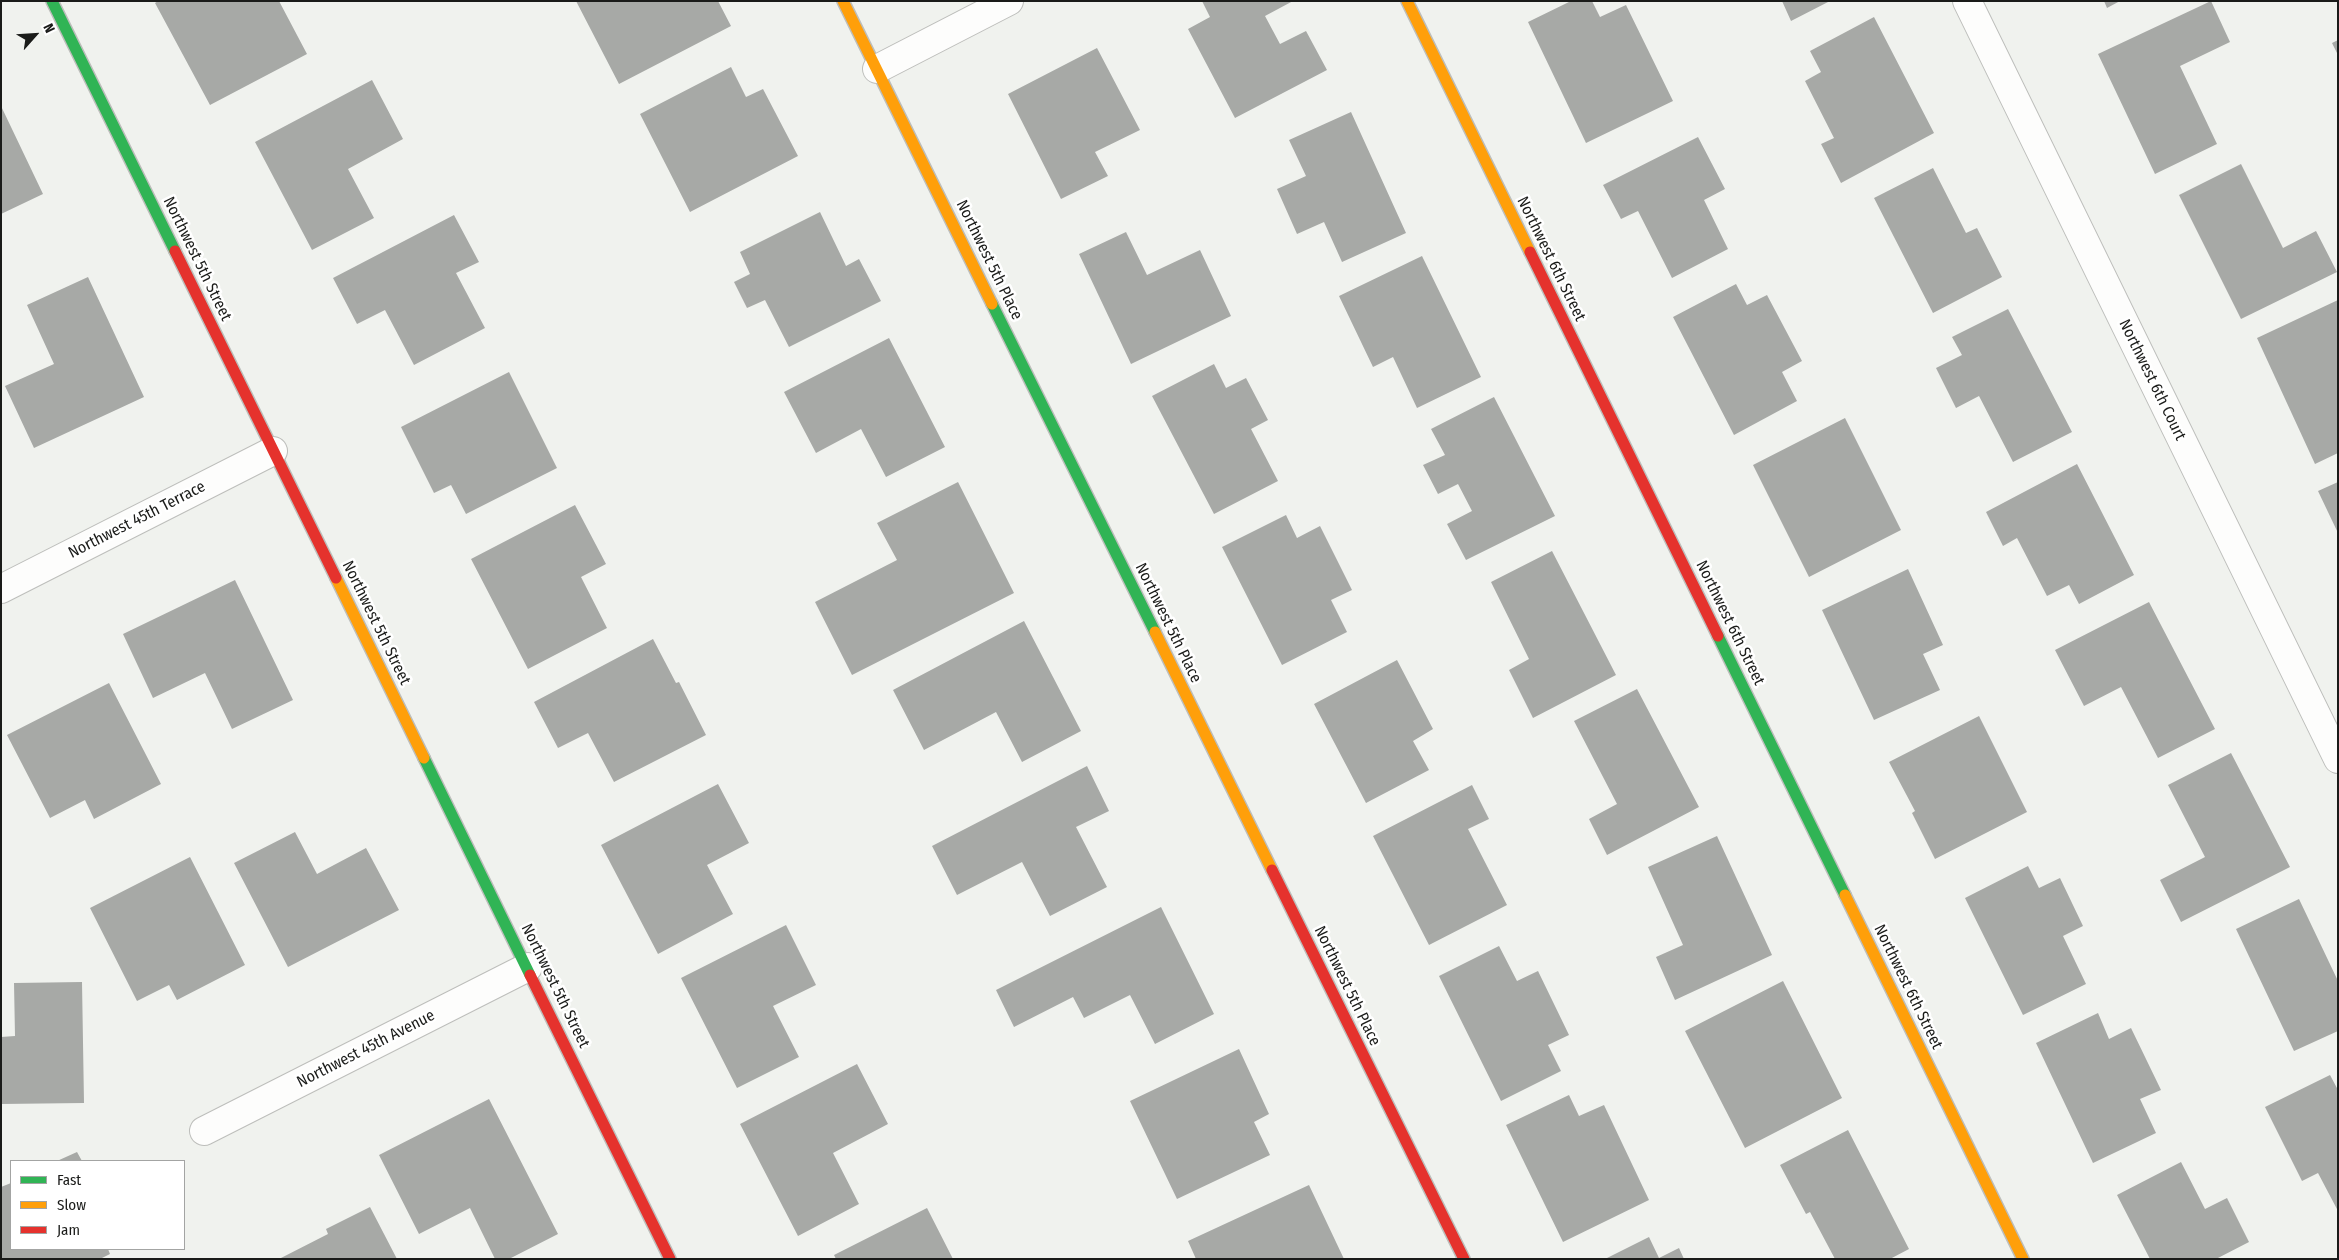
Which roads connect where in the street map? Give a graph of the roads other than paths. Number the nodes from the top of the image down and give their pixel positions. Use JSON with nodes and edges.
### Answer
{"nodes":[{"id":1,"x":52,"y":1,"type":"edge"},
{"id":2,"x":843,"y":1,"type":"edge"},
{"id":3,"x":1009,"y":1,"type":"edge"},
{"id":4,"x":1407,"y":1,"type":"edge"},
{"id":5,"x":1967,"y":1,"type":"edge"},
{"id":6,"x":877,"y":69,"type":"junction"},
{"id":7,"x":273,"y":451,"type":"junction"},
{"id":8,"x":1,"y":589,"type":"edge"},
{"id":9,"x":2338,"y":759,"type":"edge"},
{"id":10,"x":528,"y":967,"type":"junction"},
{"id":11,"x":204,"y":1132,"type":"dead end"},
{"id":12,"x":670,"y":1259,"type":"edge"},
{"id":13,"x":1464,"y":1259,"type":"edge"},
{"id":14,"x":2023,"y":1259,"type":"edge"}],
"edges":[{"from":1,"to":7,"type":"street","name":"Northwest 5th Street"},
{"from":2,"to":6,"type":"street","name":"Northwest 5th Place"},
{"from":3,"to":6,"type":"street"},
{"from":4,"to":14,"type":"street","name":"Northwest 6th Street"},
{"from":5,"to":9,"type":"street","name":"Northwest 6th Court"},
{"from":6,"to":13,"type":"street","name":"Northwest 5th Place"},
{"from":7,"to":8,"type":"street","name":"Northwest 45th Terrace"},
{"from":7,"to":10,"type":"street","name":"Northwest 5th Street"},
{"from":10,"to":11,"type":"street","name":"Northwest 45th Avenue"},
{"from":10,"to":12,"type":"street","name":"Northwest 5th Street"}]}
